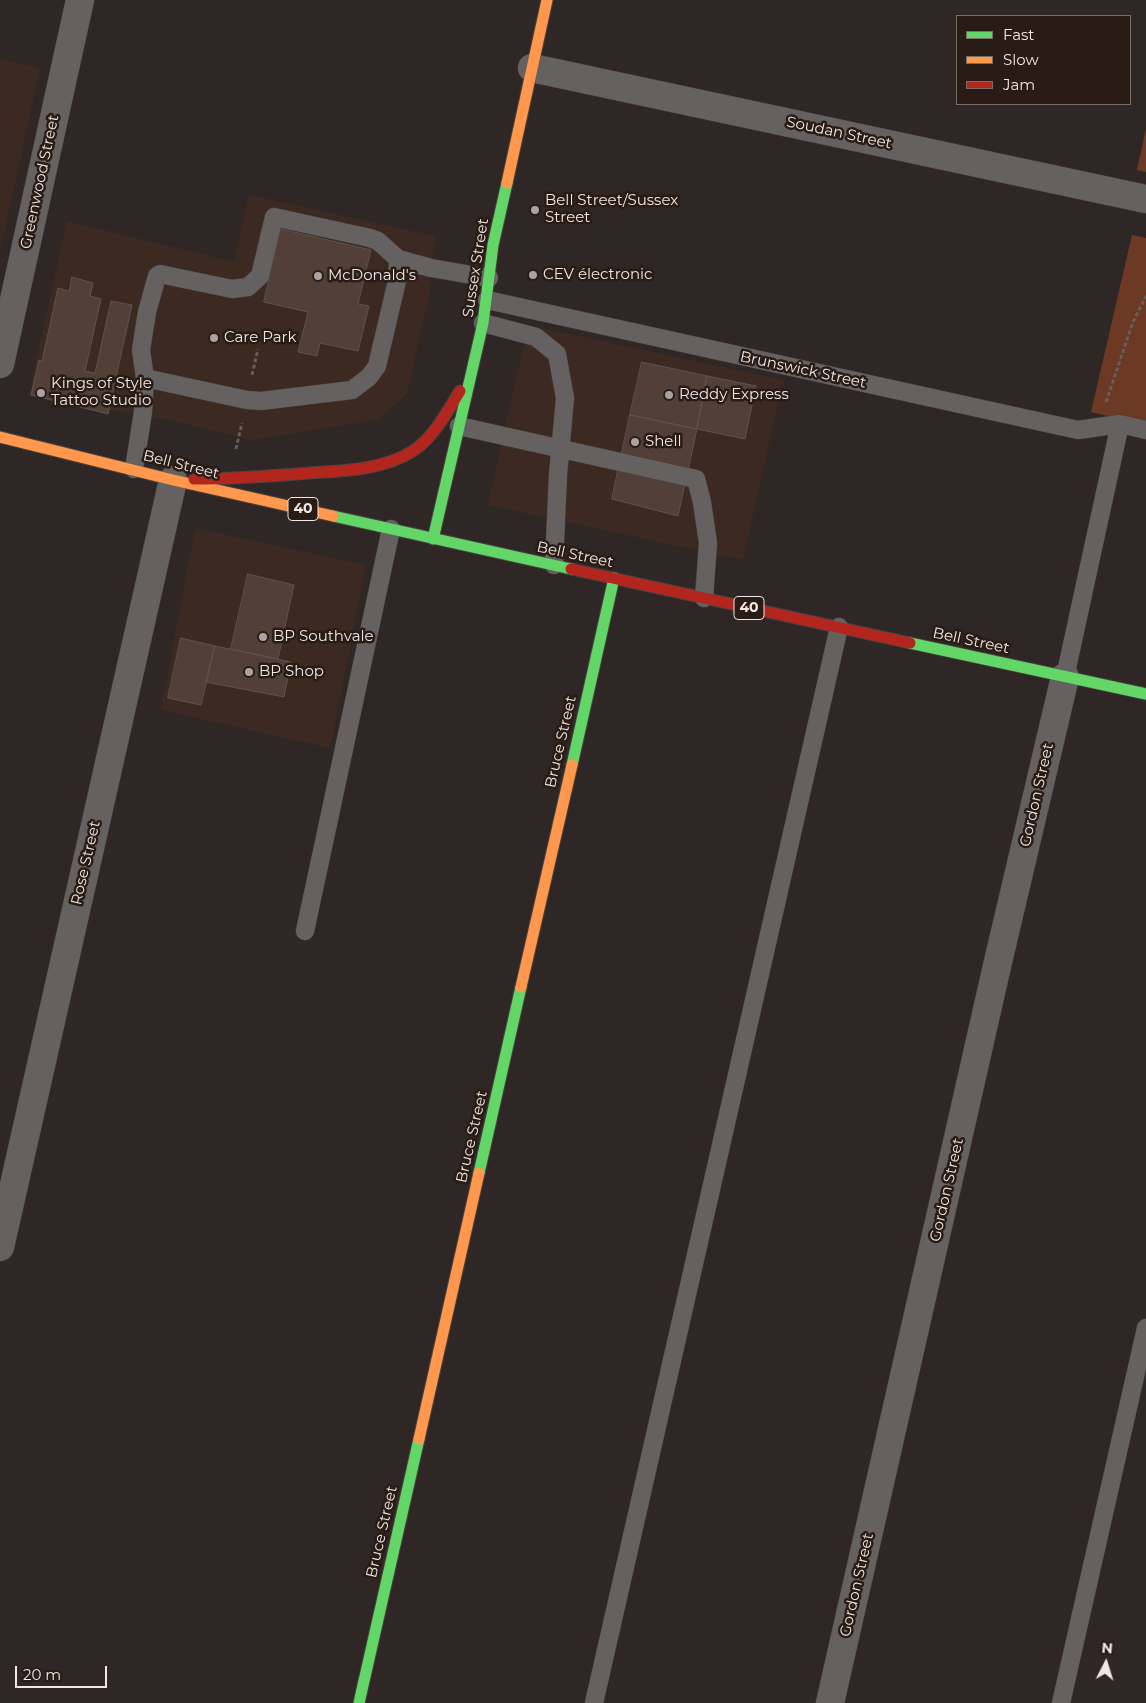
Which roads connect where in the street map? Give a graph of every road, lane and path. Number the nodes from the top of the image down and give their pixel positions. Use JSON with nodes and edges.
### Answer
{"nodes":[{"id":1,"x":80,"y":0,"type":"edge"},
{"id":2,"x":547,"y":0,"type":"edge"},
{"id":3,"x":532,"y":68,"type":"junction"},
{"id":4,"x":1146,"y":198,"type":"edge"},
{"id":5,"x":398,"y":259,"type":"junction"},
{"id":6,"x":489,"y":278,"type":"junction"},
{"id":7,"x":1146,"y":296,"type":"edge"},
{"id":8,"x":487,"y":300,"type":"junction"},
{"id":9,"x":484,"y":323,"type":"junction"},
{"id":10,"x":0,"y":364,"type":"edge"},
{"id":11,"x":473,"y":368,"type":"junction"},
{"id":12,"x":145,"y":378,"type":"junction"},
{"id":13,"x":1120,"y":424,"type":"junction"},
{"id":14,"x":459,"y":426,"type":"junction"},
{"id":15,"x":1100,"y":427,"type":"junction"},
{"id":16,"x":1146,"y":430,"type":"edge"},
{"id":17,"x":0,"y":437,"type":"edge"},
{"id":18,"x":561,"y":449,"type":"junction"},
{"id":19,"x":134,"y":470,"type":"junction"},
{"id":20,"x":173,"y":480,"type":"junction"},
{"id":21,"x":391,"y":530,"type":"junction"},
{"id":22,"x":433,"y":539,"type":"junction"},
{"id":23,"x":554,"y":565,"type":"junction"},
{"id":24,"x":614,"y":578,"type":"junction"},
{"id":25,"x":704,"y":598,"type":"junction"},
{"id":26,"x":839,"y":627,"type":"junction"},
{"id":27,"x":1065,"y":677,"type":"junction"},
{"id":28,"x":1146,"y":694,"type":"edge"},
{"id":29,"x":305,"y":931,"type":"dead end"},
{"id":30,"x":0,"y":1246,"type":"edge"},
{"id":31,"x":1146,"y":1328,"type":"edge"},
{"id":32,"x":359,"y":1703,"type":"edge"},
{"id":33,"x":594,"y":1703,"type":"edge"},
{"id":34,"x":830,"y":1703,"type":"edge"},
{"id":35,"x":1061,"y":1703,"type":"edge"}],
"edges":[{"from":1,"to":10,"type":"street","name":"Greenwood Street"},
{"from":2,"to":3,"type":"main road","name":"Sussex Street"},
{"from":3,"to":4,"type":"street","name":"Soudan Street"},
{"from":3,"to":6,"type":"main road","name":"Sussex Street"},
{"from":5,"to":6,"type":"lane"},
{"from":5,"to":12,"type":"lane"},
{"from":5,"to":12,"type":"lane"},
{"from":6,"to":8,"type":"main road","name":"Sussex Street"},
{"from":7,"to":15,"type":"path"},
{"from":8,"to":9,"type":"main road","name":"Sussex Street"},
{"from":8,"to":15,"type":"lane","name":"Brunswick Street"},
{"from":9,"to":11,"type":"main road","name":"Sussex Street"},
{"from":9,"to":18,"type":"lane"},
{"from":11,"to":14,"type":"main road","name":"Sussex Street"},
{"from":11,"to":20,"type":"main road"},
{"from":12,"to":19,"type":"lane"},
{"from":13,"to":15,"type":"lane","name":"Brunswick Street"},
{"from":13,"to":16,"type":"lane","name":"Brunswick Street"},
{"from":13,"to":27,"type":"lane"},
{"from":14,"to":18,"type":"lane"},
{"from":14,"to":22,"type":"main road","name":"Sussex Street"},
{"from":17,"to":19,"type":"main road","name":"Bell Street","number":"40"},
{"from":18,"to":23,"type":"lane"},
{"from":18,"to":25,"type":"lane"},
{"from":19,"to":20,"type":"main road","name":"Bell Street","number":"40"},
{"from":20,"to":21,"type":"main road","name":"Bell Street","number":"40"},
{"from":20,"to":30,"type":"street","name":"Rose Street"},
{"from":21,"to":22,"type":"main road","name":"Bell Street","number":"40"},
{"from":21,"to":29,"type":"lane"},
{"from":22,"to":23,"type":"main road","name":"Bell Street","number":"40"},
{"from":23,"to":24,"type":"main road","name":"Bell Street","number":"40"},
{"from":24,"to":25,"type":"main road","name":"Bell Street","number":"40"},
{"from":24,"to":32,"type":"main road","name":"Bruce Street"},
{"from":25,"to":26,"type":"main road","name":"Bell Street","number":"40"},
{"from":26,"to":27,"type":"main road","name":"Bell Street","number":"40"},
{"from":26,"to":33,"type":"lane"},
{"from":27,"to":28,"type":"main road","name":"Bell Street","number":"40"},
{"from":27,"to":34,"type":"street","name":"Gordon Street"},
{"from":31,"to":35,"type":"lane"}]}
